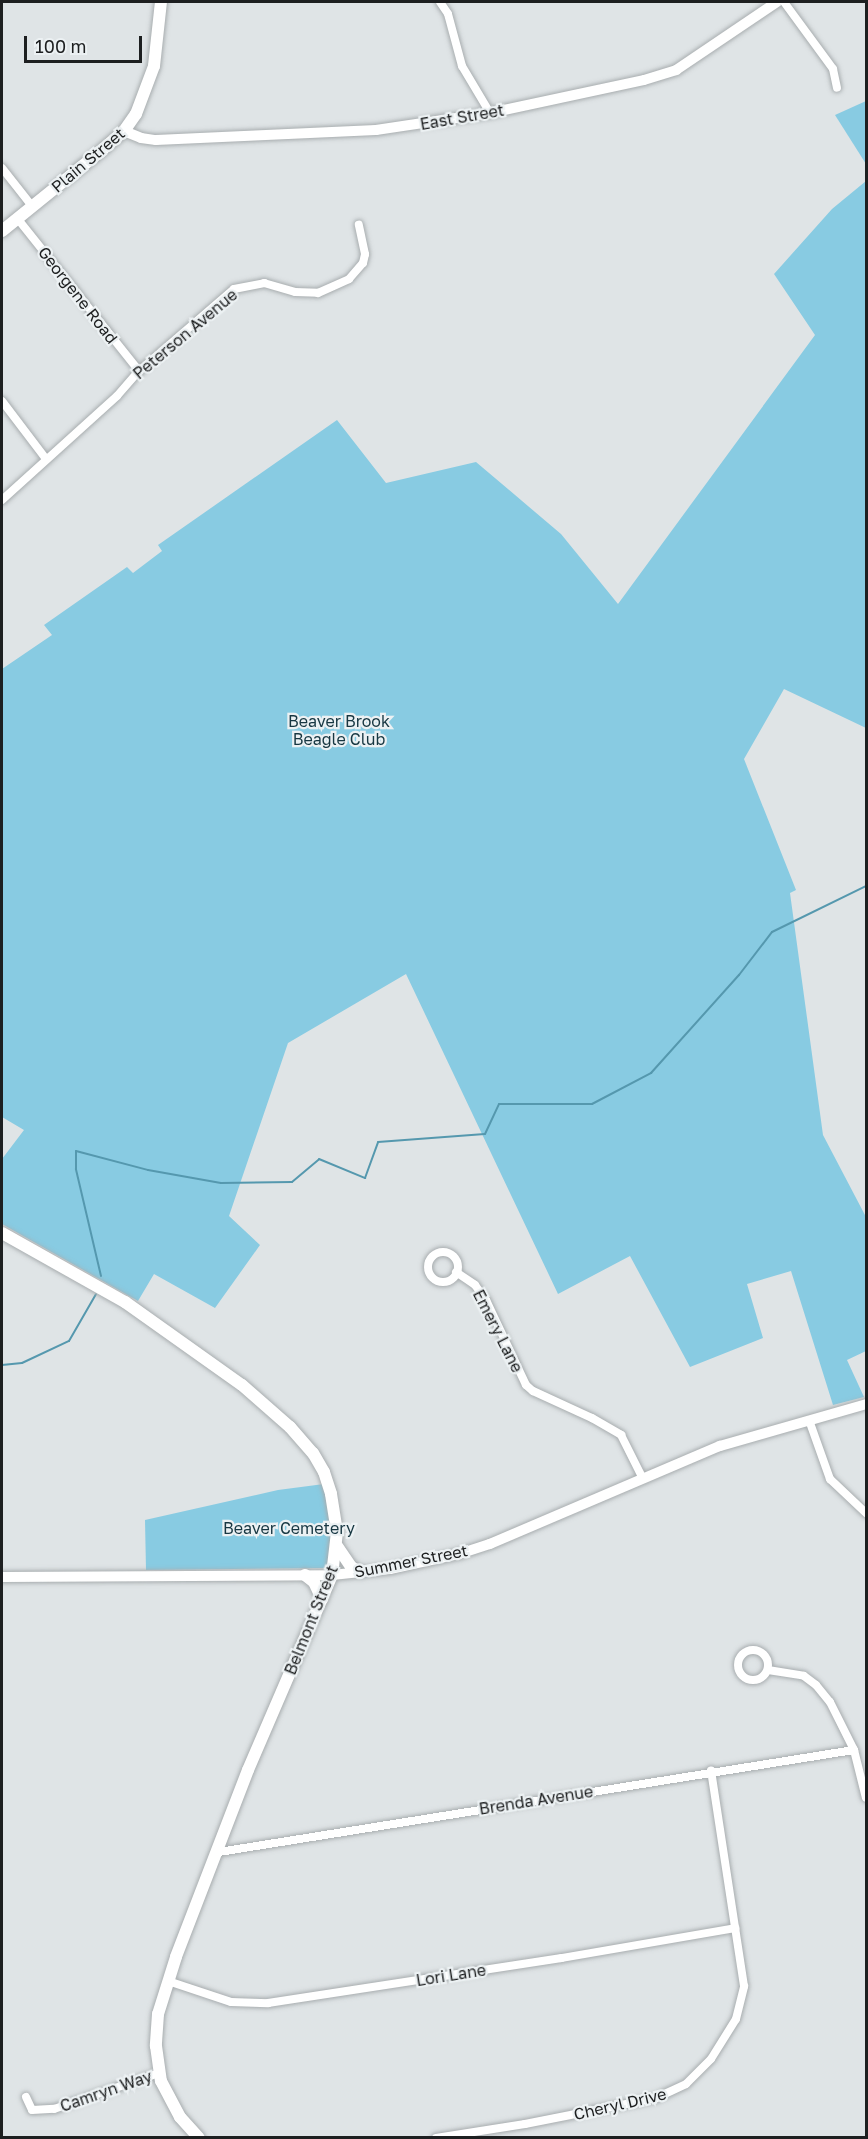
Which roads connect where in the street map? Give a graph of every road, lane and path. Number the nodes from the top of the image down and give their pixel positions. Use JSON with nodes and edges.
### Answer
{"nodes":[{"id":1,"x":161,"y":2,"type":"edge"},
{"id":2,"x":440,"y":2,"type":"edge"},
{"id":3,"x":777,"y":2,"type":"edge"},
{"id":4,"x":784,"y":2,"type":"edge"},
{"id":5,"x":837,"y":88,"type":"dead end"},
{"id":6,"x":490,"y":113,"type":"junction"},
{"id":7,"x":124,"y":131,"type":"junction"},
{"id":8,"x":2,"y":168,"type":"edge"},
{"id":9,"x":32,"y":206,"type":"junction"},
{"id":10,"x":17,"y":218,"type":"junction"},
{"id":11,"x":359,"y":225,"type":"dead end"},
{"id":12,"x":2,"y":231,"type":"edge"},
{"id":13,"x":139,"y":371,"type":"junction"},
{"id":14,"x":2,"y":401,"type":"edge"},
{"id":15,"x":46,"y":459,"type":"junction"},
{"id":16,"x":2,"y":500,"type":"edge"},
{"id":17,"x":2,"y":1233,"type":"edge"},
{"id":18,"x":456,"y":1272,"type":"dead end"},
{"id":19,"x":867,"y":1404,"type":"edge"},
{"id":20,"x":809,"y":1420,"type":"junction"},
{"id":21,"x":643,"y":1479,"type":"junction"},
{"id":22,"x":867,"y":1513,"type":"edge"},
{"id":23,"x":337,"y":1546,"type":"junction"},
{"id":24,"x":361,"y":1572,"type":"junction"},
{"id":25,"x":306,"y":1575,"type":"junction"},
{"id":26,"x":332,"y":1575,"type":"junction"},
{"id":27,"x":2,"y":1577,"type":"edge"},
{"id":28,"x":322,"y":1599,"type":"junction"},
{"id":29,"x":768,"y":1670,"type":"dead end"},
{"id":30,"x":854,"y":1750,"type":"junction"},
{"id":31,"x":711,"y":1771,"type":"junction"},
{"id":32,"x":867,"y":1798,"type":"edge"},
{"id":33,"x":219,"y":1852,"type":"junction"},
{"id":34,"x":735,"y":1928,"type":"junction"},
{"id":35,"x":168,"y":1981,"type":"junction"},
{"id":36,"x":159,"y":2073,"type":"junction"},
{"id":37,"x":26,"y":2097,"type":"dead end"},
{"id":38,"x":199,"y":2138,"type":"edge"},
{"id":39,"x":436,"y":2138,"type":"edge"}],
"edges":[{"from":1,"to":7,"type":"main road","name":"Plain Street"},
{"from":2,"to":6,"type":"street"},
{"from":3,"to":6,"type":"street","name":"East Street"},
{"from":4,"to":5,"type":"street"},
{"from":6,"to":7,"type":"street","name":"East Street"},
{"from":7,"to":9,"type":"main road","name":"Plain Street"},
{"from":8,"to":9,"type":"street"},
{"from":9,"to":10,"type":"main road","name":"Plain Street"},
{"from":10,"to":12,"type":"main road","name":"Plain Street"},
{"from":10,"to":13,"type":"street","name":"Georgene Road"},
{"from":11,"to":13,"type":"street","name":"Peterson Avenue"},
{"from":13,"to":15,"type":"street","name":"Peterson Avenue"},
{"from":14,"to":15,"type":"street"},
{"from":15,"to":16,"type":"street","name":"Peterson Avenue"},
{"from":17,"to":23,"type":"main road","name":"Belmont Street"},
{"from":18,"to":21,"type":"street","name":"Emery Lane"},
{"from":19,"to":20,"type":"street","name":"Summer Street"},
{"from":20,"to":21,"type":"street","name":"Summer Street"},
{"from":20,"to":22,"type":"street"},
{"from":21,"to":24,"type":"street","name":"Summer Street"},
{"from":23,"to":24,"type":"main road"},
{"from":23,"to":26,"type":"main road","name":"Belmont Street"},
{"from":24,"to":26,"type":"street","name":"Summer Street"},
{"from":25,"to":26,"type":"street","name":"Summer Street"},
{"from":25,"to":27,"type":"street","name":"Summer Street"},
{"from":25,"to":28,"type":"main road"},
{"from":26,"to":28,"type":"main road","name":"Belmont Street"},
{"from":28,"to":33,"type":"main road","name":"Belmont Street"},
{"from":29,"to":30,"type":"street"},
{"from":30,"to":31,"type":"street","name":"Brenda Avenue"},
{"from":30,"to":32,"type":"street"},
{"from":31,"to":33,"type":"street","name":"Brenda Avenue"},
{"from":31,"to":34,"type":"street","name":"Cheryl Drive"},
{"from":33,"to":35,"type":"main road","name":"Belmont Street"},
{"from":34,"to":35,"type":"street","name":"Lori Lane"},
{"from":34,"to":39,"type":"street","name":"Cheryl Drive"},
{"from":35,"to":36,"type":"main road","name":"Belmont Street"},
{"from":36,"to":37,"type":"street","name":"Camryn Way"},
{"from":36,"to":38,"type":"main road","name":"Belmont Street"}]}
